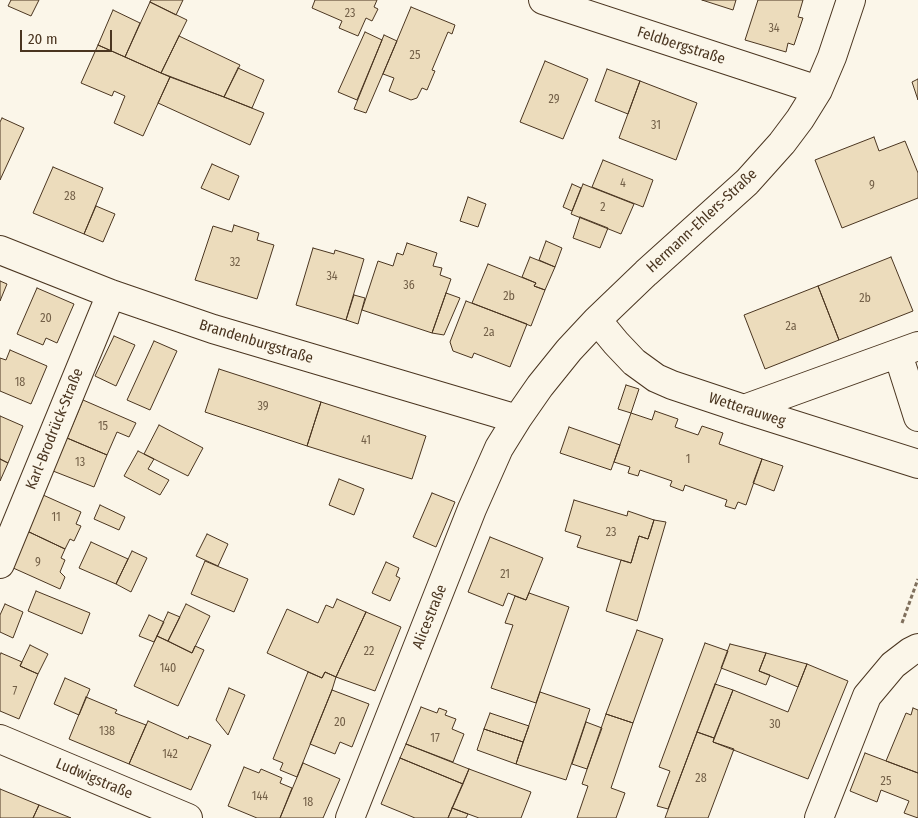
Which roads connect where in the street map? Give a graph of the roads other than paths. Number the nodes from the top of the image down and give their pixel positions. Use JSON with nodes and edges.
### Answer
{"nodes":[{"id":1,"x":543,"y":0,"type":"edge"},
{"id":2,"x":851,"y":0,"type":"edge"},
{"id":3,"x":818,"y":90,"type":"junction"},
{"id":4,"x":0,"y":250,"type":"edge"},
{"id":5,"x":111,"y":294,"type":"junction"},
{"id":6,"x":597,"y":320,"type":"junction"},
{"id":7,"x":908,"y":350,"type":"edge"},
{"id":8,"x":744,"y":409,"type":"junction"},
{"id":9,"x":918,"y":417,"type":"edge"},
{"id":10,"x":517,"y":419,"type":"junction"},
{"id":11,"x":918,"y":464,"type":"edge"},
{"id":12,"x":0,"y":564,"type":"edge"},
{"id":13,"x":918,"y":648,"type":"edge"},
{"id":14,"x":0,"y":739,"type":"edge"},
{"id":15,"x":188,"y":818,"type":"edge"},
{"id":16,"x":350,"y":818,"type":"edge"},
{"id":17,"x":819,"y":818,"type":"edge"}],
"edges":[{"from":1,"to":3,"type":"street","name":"Feldbergstraße"},
{"from":2,"to":3,"type":"street","name":"Hermann-Ehlers-Straße"},
{"from":3,"to":6,"type":"street","name":"Hermann-Ehlers-Straße"},
{"from":4,"to":5,"type":"street","name":"Brandenburgstraße"},
{"from":5,"to":10,"type":"street","name":"Brandenburgstraße"},
{"from":5,"to":12,"type":"street","name":"Karl-Brodrück-Straße"},
{"from":6,"to":8,"type":"street","name":"Wetterauweg"},
{"from":6,"to":10,"type":"street","name":"Hermann-Ehlers-Straße"},
{"from":7,"to":8,"type":"street"},
{"from":7,"to":9,"type":"street"},
{"from":8,"to":11,"type":"street","name":"Wetterauweg"},
{"from":10,"to":16,"type":"street","name":"Alicestraße"},
{"from":13,"to":17,"type":"street"},
{"from":14,"to":15,"type":"street","name":"Ludwigstraße"}]}
